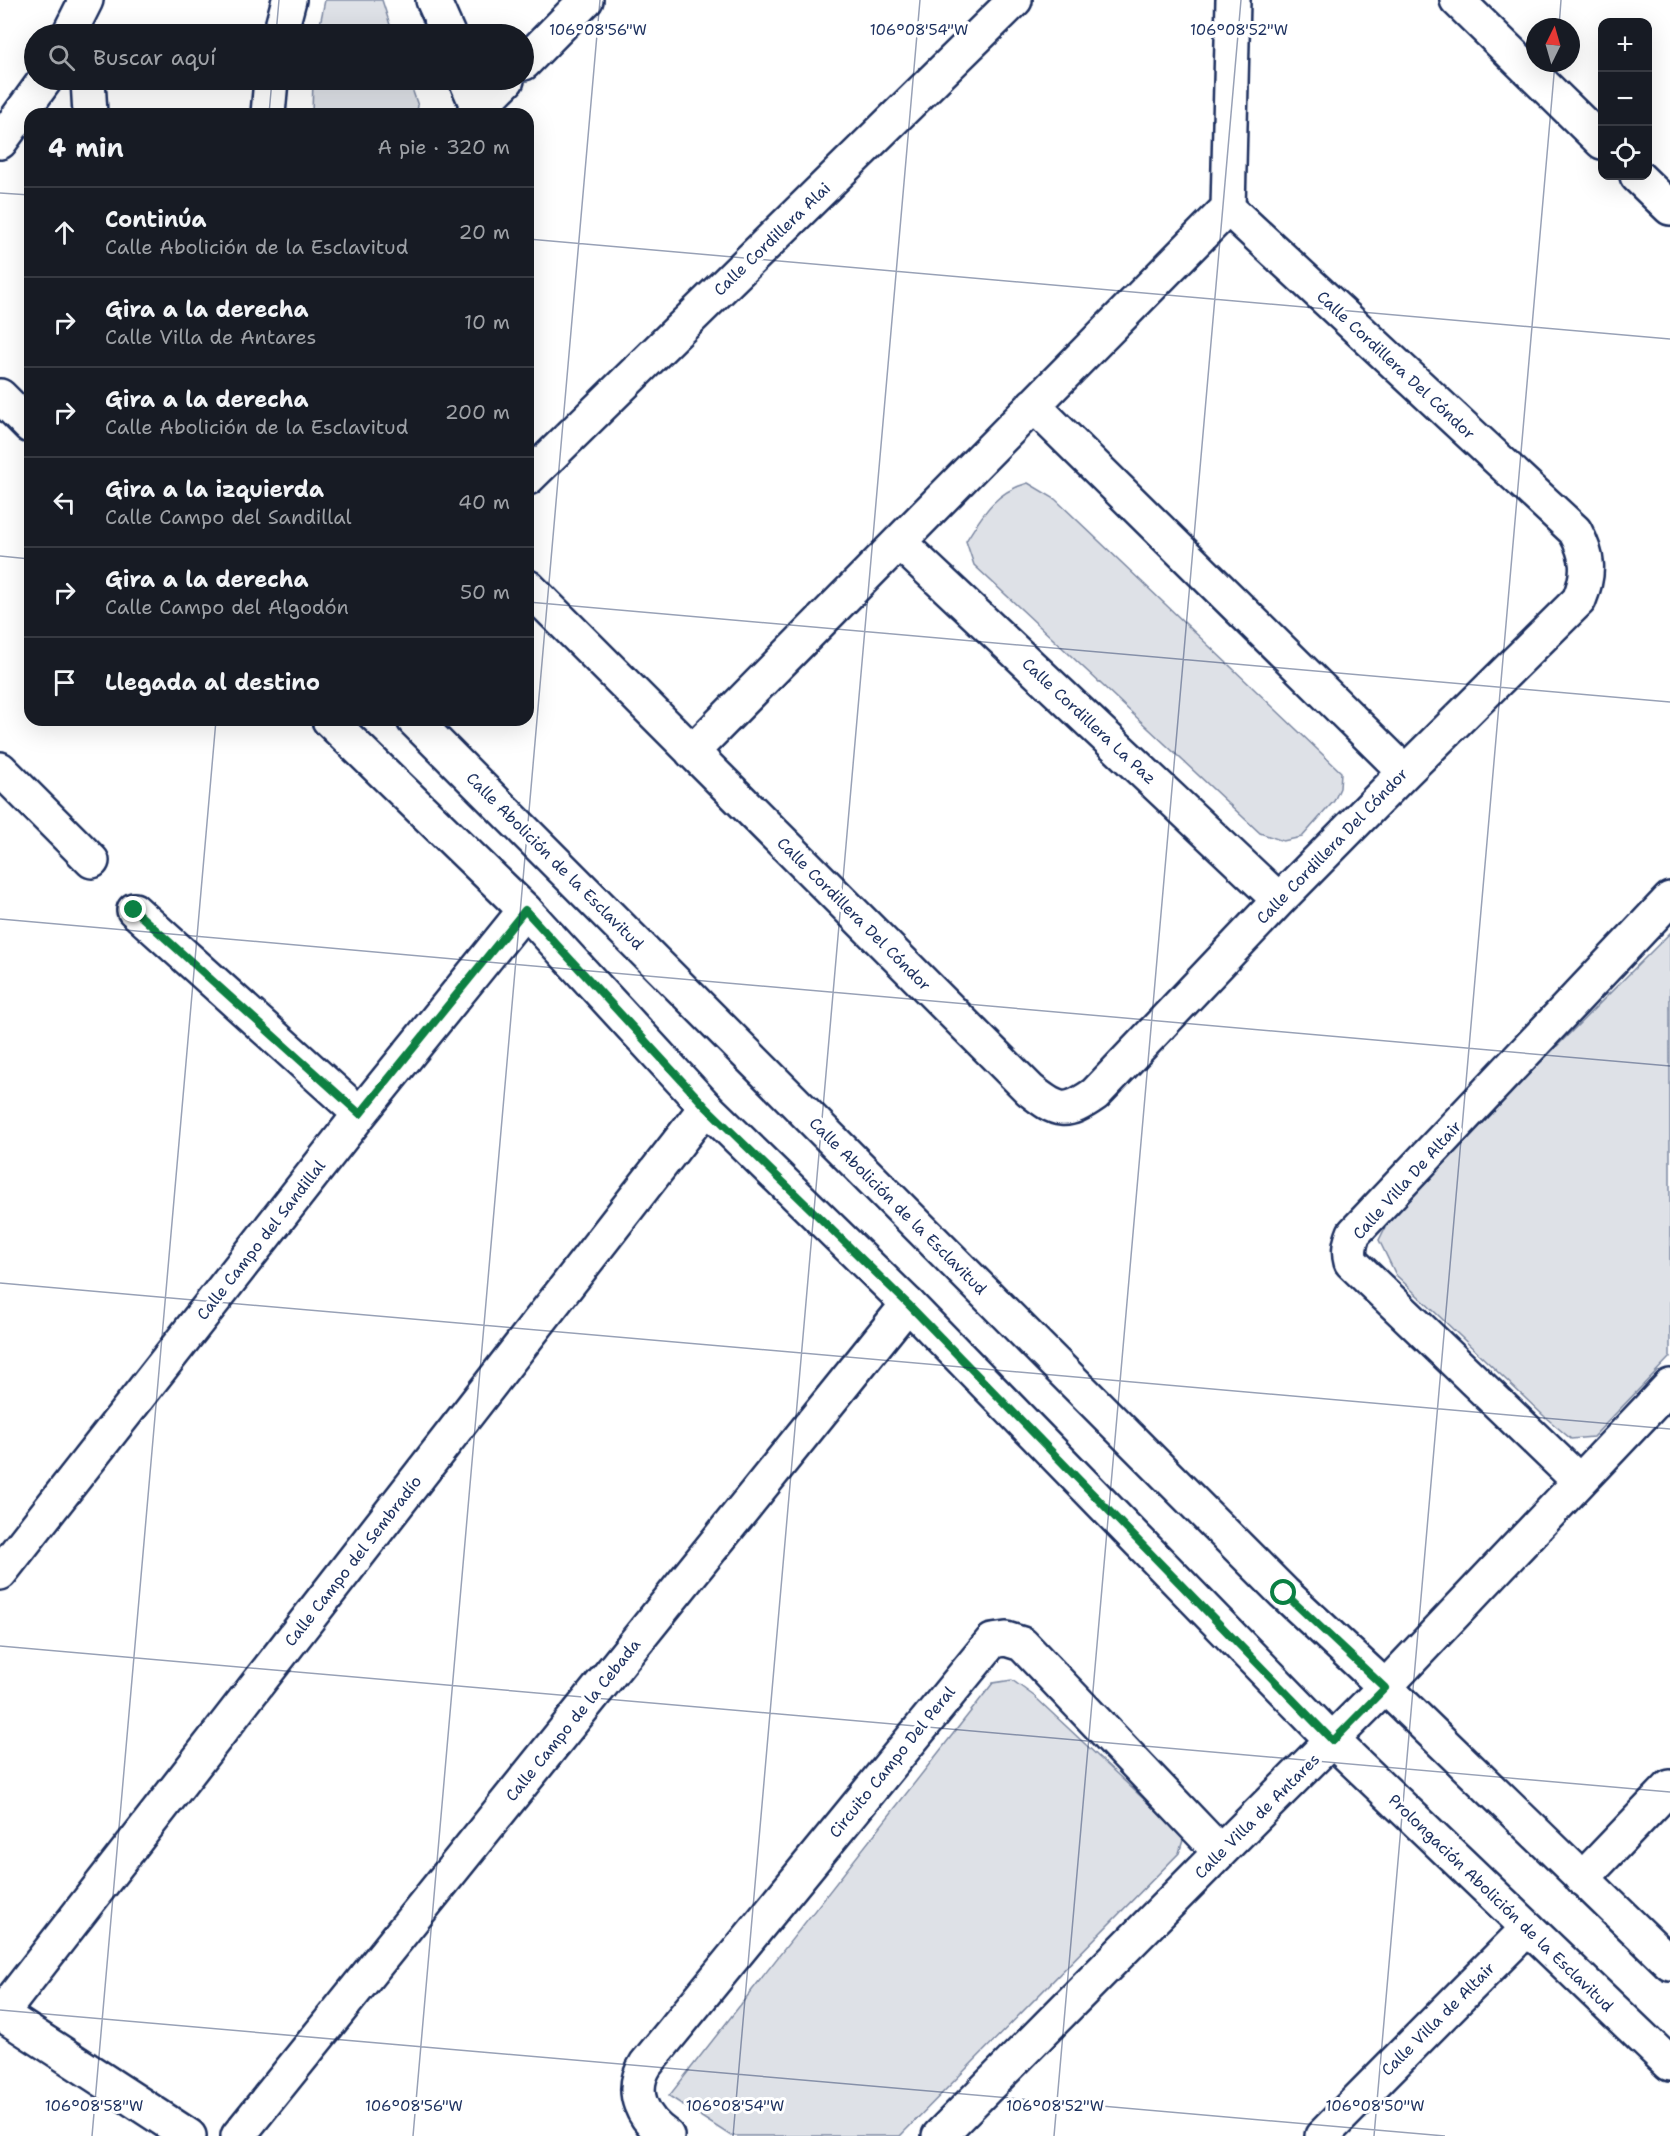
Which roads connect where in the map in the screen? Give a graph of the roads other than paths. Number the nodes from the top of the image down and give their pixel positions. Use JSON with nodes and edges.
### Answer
{"nodes":[{"id":1,"x":289,"y":0,"type":"edge"},
{"id":2,"x":434,"y":0,"type":"edge"},
{"id":3,"x":586,"y":0,"type":"edge"},
{"id":4,"x":1015,"y":0,"type":"edge"},
{"id":5,"x":1233,"y":0,"type":"edge"},
{"id":6,"x":1457,"y":0,"type":"edge"},
{"id":7,"x":282,"y":24,"type":"edge"},
{"id":8,"x":444,"y":24,"type":"edge"},
{"id":9,"x":534,"y":53,"type":"edge"},
{"id":10,"x":38,"y":90,"type":"edge"},
{"id":11,"x":89,"y":90,"type":"edge"},
{"id":12,"x":270,"y":90,"type":"edge"},
{"id":13,"x":490,"y":90,"type":"edge"},
{"id":14,"x":472,"y":101,"type":"edge"},
{"id":15,"x":25,"y":108,"type":"edge"},
{"id":16,"x":90,"y":108,"type":"edge"},
{"id":17,"x":269,"y":108,"type":"edge"},
{"id":18,"x":24,"y":109,"type":"edge"},
{"id":19,"x":1598,"y":138,"type":"edge"},
{"id":20,"x":0,"y":142,"type":"edge"},
{"id":21,"x":1641,"y":180,"type":"edge"},
{"id":22,"x":1228,"y":208,"type":"junction"},
{"id":23,"x":1670,"y":208,"type":"edge"},
{"id":24,"x":0,"y":396,"type":"edge"},
{"id":25,"x":1033,"y":405,"type":"junction"},
{"id":26,"x":24,"y":420,"type":"edge"},
{"id":27,"x":534,"y":472,"type":"edge"},
{"id":28,"x":899,"y":542,"type":"junction"},
{"id":29,"x":534,"y":593,"type":"edge"},
{"id":30,"x":335,"y":726,"type":"edge"},
{"id":31,"x":420,"y":726,"type":"edge"},
{"id":32,"x":692,"y":752,"type":"junction"},
{"id":33,"x":0,"y":769,"type":"edge"},
{"id":34,"x":1405,"y":772,"type":"junction"},
{"id":35,"x":92,"y":861,"type":"dead end"},
{"id":36,"x":1670,"y":899,"type":"edge"},
{"id":37,"x":1279,"y":900,"type":"junction"},
{"id":38,"x":134,"y":910,"type":"dead end"},
{"id":39,"x":525,"y":910,"type":"junction"},
{"id":40,"x":706,"y":1107,"type":"junction"},
{"id":41,"x":360,"y":1114,"type":"junction"},
{"id":42,"x":908,"y":1304,"type":"junction"},
{"id":43,"x":1670,"y":1386,"type":"edge"},
{"id":44,"x":1579,"y":1481,"type":"junction"},
{"id":45,"x":0,"y":1573,"type":"edge"},
{"id":46,"x":1385,"y":1688,"type":"junction"},
{"id":47,"x":1333,"y":1741,"type":"junction"},
{"id":48,"x":1670,"y":1787,"type":"edge"},
{"id":49,"x":1220,"y":1851,"type":"junction"},
{"id":50,"x":1582,"y":1879,"type":"junction"},
{"id":51,"x":1528,"y":1928,"type":"junction"},
{"id":52,"x":1670,"y":1963,"type":"edge"},
{"id":53,"x":0,"y":2014,"type":"edge"},
{"id":54,"x":1670,"y":2064,"type":"edge"},
{"id":55,"x":189,"y":2136,"type":"edge"},
{"id":56,"x":238,"y":2136,"type":"edge"},
{"id":57,"x":668,"y":2136,"type":"edge"},
{"id":58,"x":939,"y":2136,"type":"edge"},
{"id":59,"x":1322,"y":2136,"type":"edge"}],
"edges":[{"from":1,"to":7,"type":"street"},
{"from":2,"to":8,"type":"street"},
{"from":3,"to":9,"type":"street"},
{"from":4,"to":27,"type":"street","name":"Calle Cordillera Alai"},
{"from":5,"to":22,"type":"street"},
{"from":6,"to":19,"type":"street"},
{"from":10,"to":15,"type":"street"},
{"from":11,"to":16,"type":"street"},
{"from":12,"to":17,"type":"street"},
{"from":13,"to":14,"type":"street"},
{"from":18,"to":20,"type":"street"},
{"from":21,"to":23,"type":"street"},
{"from":22,"to":25,"type":"street"},
{"from":22,"to":34,"type":"street","name":"Calle Cordillera Del Cóndor"},
{"from":24,"to":26,"type":"street"},
{"from":25,"to":28,"type":"street"},
{"from":25,"to":34,"type":"street"},
{"from":28,"to":32,"type":"street"},
{"from":28,"to":37,"type":"street","name":"Calle Cordillera La Paz"},
{"from":29,"to":32,"type":"street","name":"Calle Cordillera Del Cóndor"},
{"from":30,"to":39,"type":"street"},
{"from":31,"to":46,"type":"street","name":"Calle Abolición de la Esclavitud"},
{"from":32,"to":37,"type":"street","name":"Calle Cordillera Del Cóndor"},
{"from":33,"to":35,"type":"street"},
{"from":34,"to":37,"type":"street","name":"Calle Cordillera Del Cóndor"},
{"from":36,"to":44,"type":"street","name":"Calle Villa De Altair"},
{"from":38,"to":41,"type":"street"},
{"from":39,"to":40,"type":"street"},
{"from":39,"to":41,"type":"street","name":"Calle Campo del Sandillal"},
{"from":40,"to":42,"type":"street"},
{"from":40,"to":53,"type":"street","name":"Calle Campo del Sembradío"},
{"from":41,"to":45,"type":"street","name":"Calle Campo del Sandillal"},
{"from":42,"to":47,"type":"street"},
{"from":42,"to":56,"type":"street","name":"Calle Campo de la Cebada"},
{"from":43,"to":44,"type":"street","name":"Calle Villa de Antares"},
{"from":44,"to":46,"type":"street","name":"Calle Villa de Antares"},
{"from":46,"to":47,"type":"street","name":"Calle Villa de Antares"},
{"from":46,"to":50,"type":"street"},
{"from":47,"to":49,"type":"street","name":"Calle Villa de Antares"},
{"from":47,"to":51,"type":"street","name":"Prolongación Abolición de la Esclavitud"},
{"from":48,"to":50,"type":"street"},
{"from":49,"to":57,"type":"street","name":"Circuito Campo Del Peral"},
{"from":49,"to":58,"type":"street","name":"Calle Villa de Antares"},
{"from":50,"to":52,"type":"street"},
{"from":51,"to":54,"type":"street","name":"Prolongación Abolición de la Esclavitud"},
{"from":51,"to":59,"type":"street","name":"Calle Villa de Altair"},
{"from":53,"to":55,"type":"street"}]}
